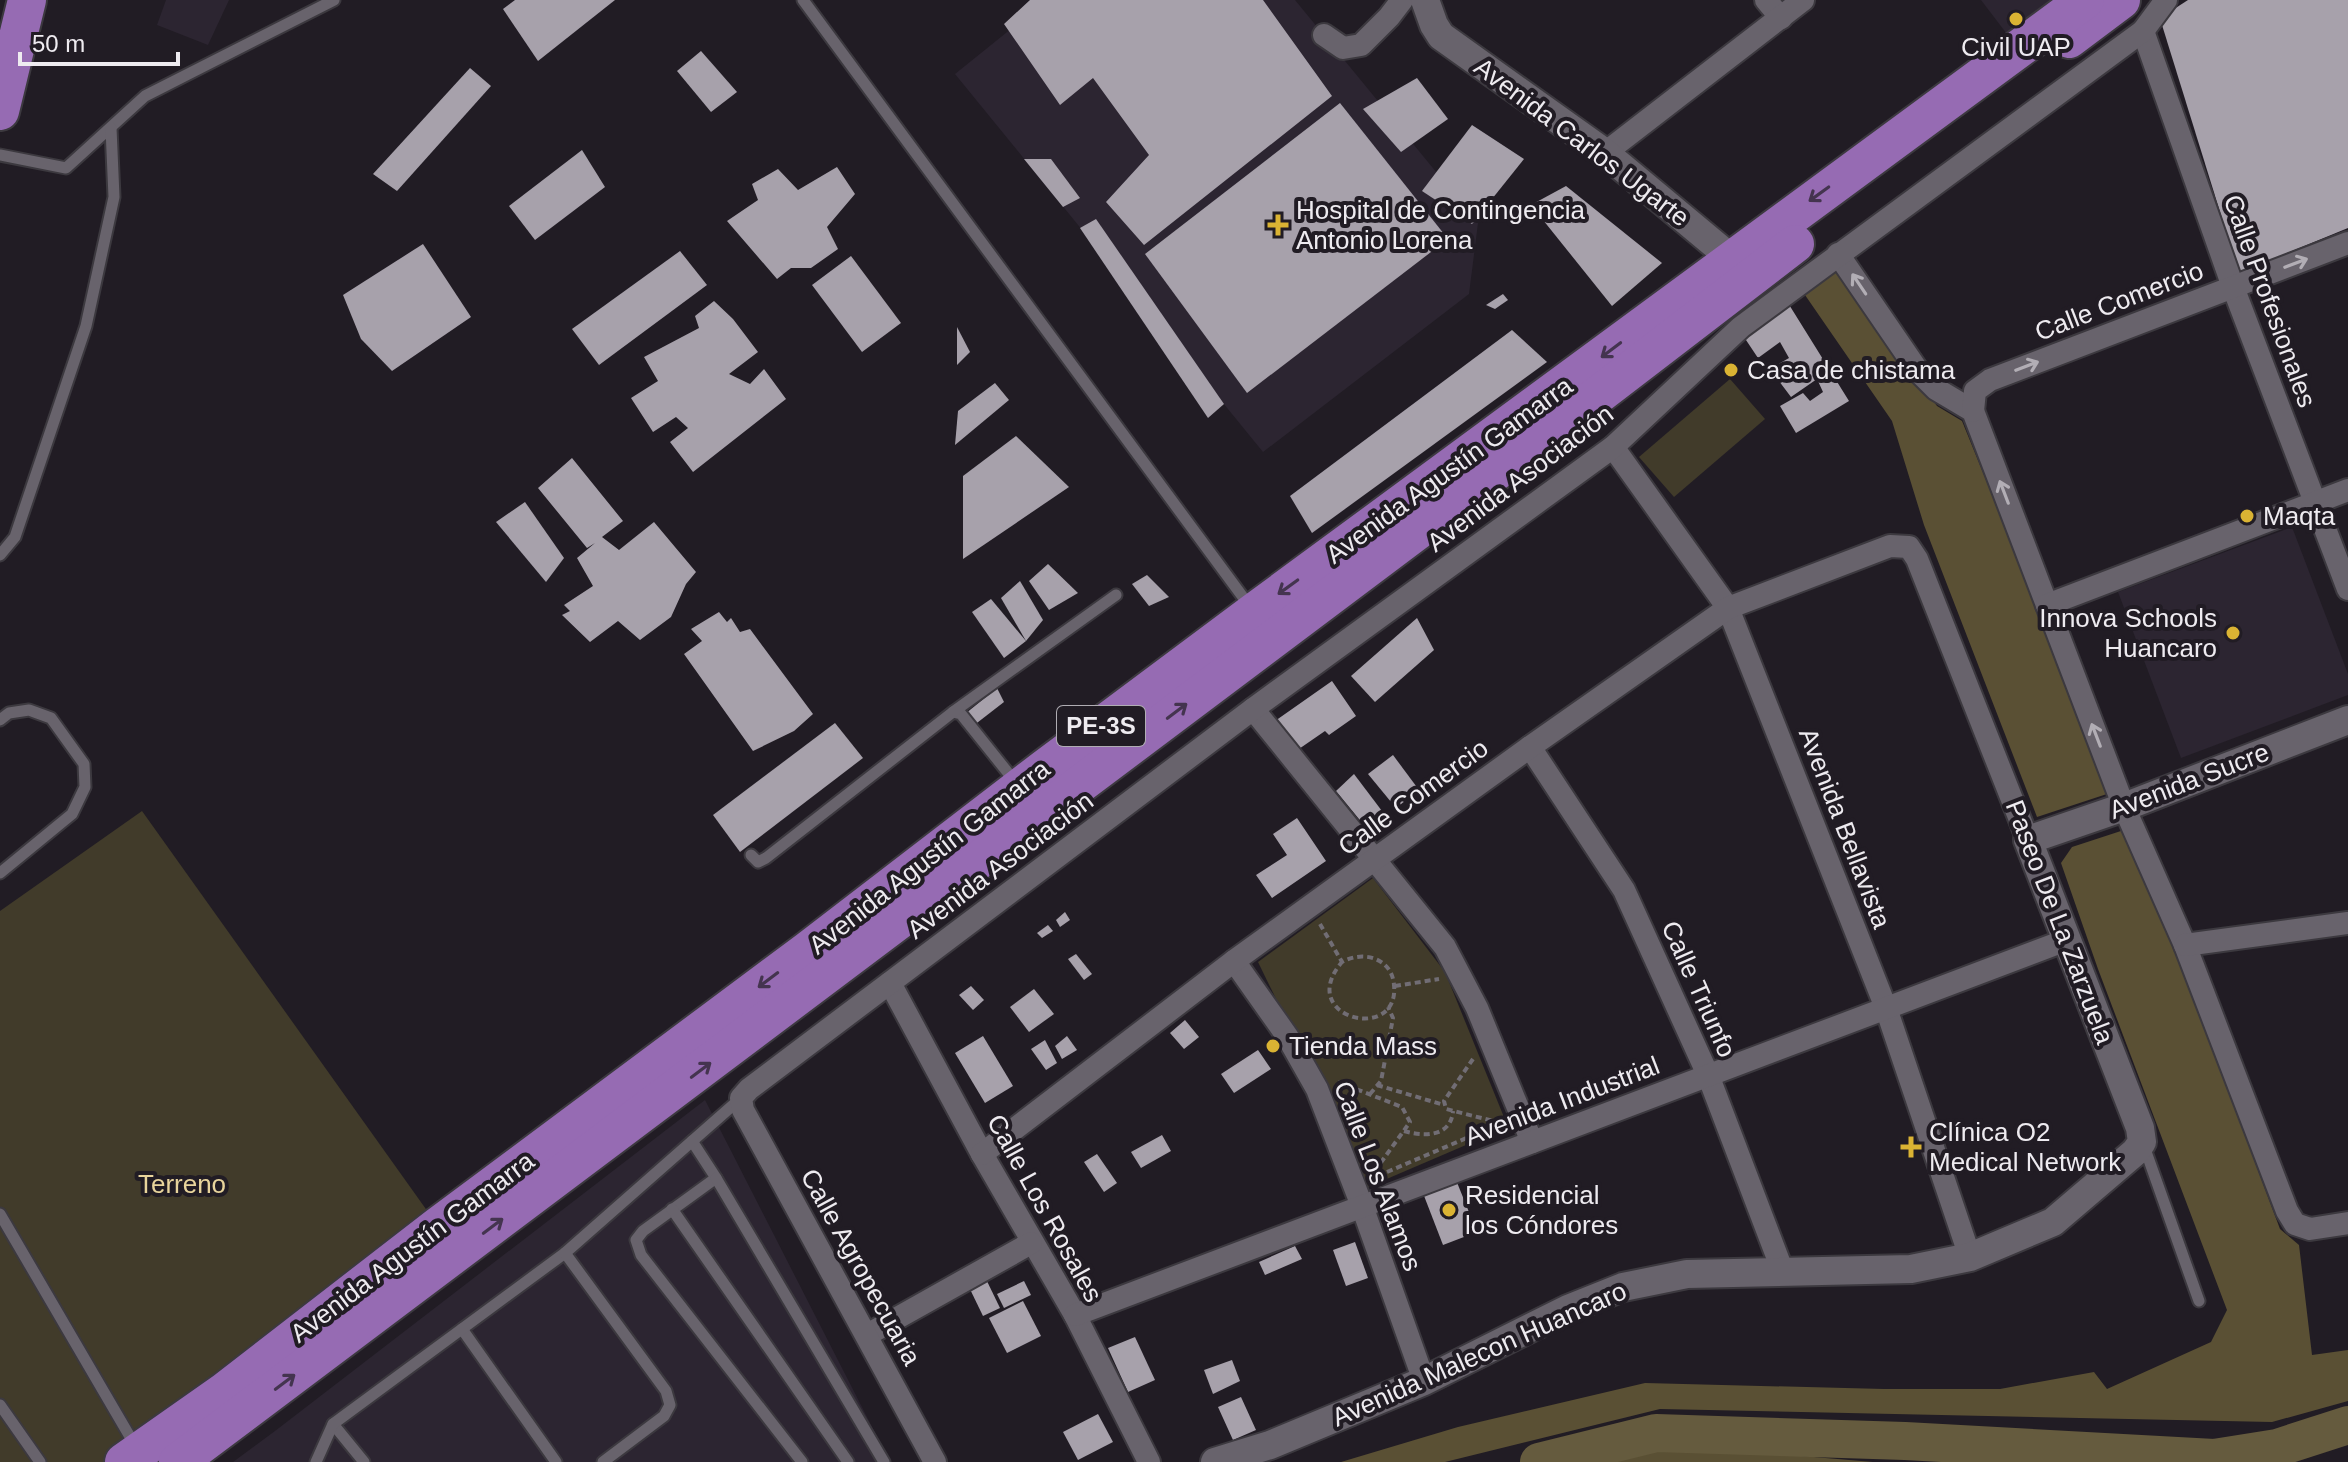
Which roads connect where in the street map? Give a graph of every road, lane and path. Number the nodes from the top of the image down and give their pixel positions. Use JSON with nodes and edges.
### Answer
{"nodes":[{"id":1,"x":27,"y":0,"type":"edge"},
{"id":2,"x":334,"y":0,"type":"edge"},
{"id":3,"x":803,"y":0,"type":"edge"},
{"id":4,"x":1402,"y":0,"type":"edge"},
{"id":5,"x":1425,"y":0,"type":"edge"},
{"id":6,"x":1766,"y":0,"type":"edge"},
{"id":7,"x":1803,"y":0,"type":"edge"},
{"id":8,"x":2085,"y":0,"type":"edge"},
{"id":9,"x":2121,"y":0,"type":"edge"},
{"id":10,"x":2166,"y":0,"type":"edge"},
{"id":11,"x":1781,"y":18,"type":"junction"},
{"id":12,"x":2143,"y":31,"type":"junction"},
{"id":13,"x":1324,"y":35,"type":"dead end"},
{"id":14,"x":0,"y":111,"type":"edge"},
{"id":15,"x":111,"y":128,"type":"junction"},
{"id":16,"x":1605,"y":153,"type":"junction"},
{"id":17,"x":0,"y":155,"type":"edge"},
{"id":18,"x":2348,"y":243,"type":"edge"},
{"id":19,"x":1838,"y":254,"type":"junction"},
{"id":20,"x":1740,"y":269,"type":"junction"},
{"id":21,"x":2233,"y":287,"type":"junction"},
{"id":22,"x":1973,"y":411,"type":"junction"},
{"id":23,"x":1613,"y":447,"type":"junction"},
{"id":24,"x":2348,"y":490,"type":"edge"},
{"id":25,"x":2315,"y":502,"type":"junction"},
{"id":26,"x":1909,"y":547,"type":"joint"},
{"id":27,"x":0,"y":555,"type":"edge"},
{"id":28,"x":2348,"y":589,"type":"edge"},
{"id":29,"x":1116,"y":595,"type":"dead end"},
{"id":30,"x":2047,"y":605,"type":"junction"},
{"id":31,"x":1728,"y":608,"type":"junction"},
{"id":32,"x":1265,"y":625,"type":"junction"},
{"id":33,"x":1253,"y":709,"type":"junction"},
{"id":34,"x":953,"y":712,"type":"junction"},
{"id":35,"x":0,"y":720,"type":"edge"},
{"id":36,"x":2348,"y":720,"type":"edge"},
{"id":37,"x":1530,"y":747,"type":"junction"},
{"id":38,"x":1019,"y":787,"type":"junction"},
{"id":39,"x":2124,"y":807,"type":"junction"},
{"id":40,"x":999,"y":825,"type":"junction"},
{"id":41,"x":2028,"y":840,"type":"junction"},
{"id":42,"x":751,"y":855,"type":"dead end"},
{"id":43,"x":1375,"y":858,"type":"junction"},
{"id":44,"x":0,"y":873,"type":"edge"},
{"id":45,"x":1319,"y":922,"type":"dead end"},
{"id":46,"x":2348,"y":923,"type":"edge"},
{"id":47,"x":2069,"y":939,"type":"junction"},
{"id":48,"x":2185,"y":945,"type":"junction"},
{"id":49,"x":1234,"y":961,"type":"junction"},
{"id":50,"x":1342,"y":962,"type":"junction"},
{"id":51,"x":1433,"y":967,"type":"dead end"},
{"id":52,"x":890,"y":983,"type":"junction"},
{"id":53,"x":1395,"y":986,"type":"junction"},
{"id":54,"x":1388,"y":1007,"type":"junction"},
{"id":55,"x":1886,"y":1008,"type":"junction"},
{"id":56,"x":1479,"y":1072,"type":"dead end"},
{"id":57,"x":1708,"y":1075,"type":"junction"},
{"id":58,"x":1333,"y":1081,"type":"dead end"},
{"id":59,"x":1377,"y":1085,"type":"junction"},
{"id":60,"x":1369,"y":1095,"type":"junction"},
{"id":61,"x":741,"y":1098,"type":"junction"},
{"id":62,"x":1445,"y":1105,"type":"junction"},
{"id":63,"x":1453,"y":1111,"type":"junction"},
{"id":64,"x":1496,"y":1111,"type":"dead end"},
{"id":65,"x":1511,"y":1120,"type":"junction"},
{"id":66,"x":1404,"y":1131,"type":"junction"},
{"id":67,"x":692,"y":1141,"type":"junction"},
{"id":68,"x":1532,"y":1142,"type":"junction"},
{"id":69,"x":2142,"y":1142,"type":"junction"},
{"id":70,"x":982,"y":1154,"type":"junction"},
{"id":71,"x":716,"y":1178,"type":"junction"},
{"id":72,"x":1362,"y":1206,"type":"junction"},
{"id":73,"x":672,"y":1209,"type":"junction"},
{"id":74,"x":0,"y":1214,"type":"edge"},
{"id":75,"x":2348,"y":1223,"type":"edge"},
{"id":76,"x":1031,"y":1243,"type":"junction"},
{"id":77,"x":565,"y":1253,"type":"junction"},
{"id":78,"x":1970,"y":1257,"type":"junction"},
{"id":79,"x":1783,"y":1272,"type":"junction"},
{"id":80,"x":2199,"y":1301,"type":"dead end"},
{"id":81,"x":1075,"y":1315,"type":"junction"},
{"id":82,"x":462,"y":1329,"type":"junction"},
{"id":83,"x":867,"y":1335,"type":"junction"},
{"id":84,"x":1424,"y":1381,"type":"junction"},
{"id":85,"x":234,"y":1401,"type":"junction"},
{"id":86,"x":0,"y":1405,"type":"edge"},
{"id":87,"x":333,"y":1424,"type":"junction"},
{"id":88,"x":1273,"y":1453,"type":"edge"},
{"id":89,"x":132,"y":1457,"type":"edge"},
{"id":90,"x":40,"y":1462,"type":"edge"},
{"id":91,"x":178,"y":1462,"type":"edge"},
{"id":92,"x":316,"y":1462,"type":"edge"},
{"id":93,"x":364,"y":1462,"type":"edge"},
{"id":94,"x":556,"y":1462,"type":"edge"},
{"id":95,"x":603,"y":1462,"type":"edge"},
{"id":96,"x":802,"y":1462,"type":"edge"},
{"id":97,"x":848,"y":1462,"type":"edge"},
{"id":98,"x":884,"y":1462,"type":"edge"},
{"id":99,"x":935,"y":1462,"type":"edge"},
{"id":100,"x":1149,"y":1462,"type":"edge"},
{"id":101,"x":1215,"y":1462,"type":"edge"}],
"edges":[{"from":1,"to":14,"type":"highway"},
{"from":2,"to":15,"type":"lane"},
{"from":3,"to":32,"type":"lane"},
{"from":4,"to":13,"type":"street"},
{"from":5,"to":16,"type":"street","name":"Avenida Carlos Ugarte"},
{"from":6,"to":11,"type":"street"},
{"from":7,"to":11,"type":"street"},
{"from":8,"to":20,"type":"highway","name":"Avenida Agustín Gamarra","number":"PE-3S","one_way":true},
{"from":9,"to":20,"type":"highway","name":"Avenida Agustín Gamarra","number":"PE-3S"},
{"from":10,"to":12,"type":"street","name":"Avenida Asociación"},
{"from":11,"to":16,"type":"street"},
{"from":12,"to":19,"type":"street","name":"Avenida Asociación"},
{"from":12,"to":21,"type":"street","name":"Calle Profesionales"},
{"from":15,"to":17,"type":"lane"},
{"from":15,"to":27,"type":"lane"},
{"from":16,"to":20,"type":"street","name":"Avenida Carlos Ugarte"},
{"from":21,"to":18,"type":"street","name":"Calle Comercio","one_way":true},
{"from":22,"to":19,"type":"street","one_way":true},
{"from":19,"to":23,"type":"street","name":"Avenida Asociación"},
{"from":20,"to":32,"type":"highway","name":"Avenida Agustín Gamarra","number":"PE-3S"},
{"from":22,"to":21,"type":"street","name":"Calle Comercio","one_way":true},
{"from":21,"to":25,"type":"street","name":"Calle Profesionales"},
{"from":30,"to":22,"type":"street","one_way":true},
{"from":23,"to":31,"type":"street","name":"Avenida Bellavista"},
{"from":23,"to":33,"type":"street","name":"Avenida Asociación"},
{"from":24,"to":25,"type":"street"},
{"from":25,"to":28,"type":"street","name":"Calle Profesionales"},
{"from":25,"to":30,"type":"street"},
{"from":26,"to":31,"type":"street","name":"Calle Comercio"},
{"from":26,"to":41,"type":"street","name":"Paseo De La Zarzuela"},
{"from":29,"to":34,"type":"lane"},
{"from":39,"to":30,"type":"street","one_way":true},
{"from":31,"to":37,"type":"street","name":"Calle Comercio"},
{"from":31,"to":55,"type":"street","name":"Avenida Bellavista"},
{"from":32,"to":38,"type":"highway","name":"Avenida Agustín Gamarra","number":"PE-3S"},
{"from":40,"to":32,"type":"highway","name":"Avenida Agustín Gamarra","number":"PE-3S","one_way":true},
{"from":33,"to":43,"type":"street"},
{"from":33,"to":52,"type":"street","name":"Avenida Asociación"},
{"from":34,"to":38,"type":"lane"},
{"from":34,"to":42,"type":"lane"},
{"from":35,"to":44,"type":"lane"},
{"from":36,"to":39,"type":"street","name":"Avenida Sucre"},
{"from":37,"to":43,"type":"street","name":"Calle Comercio"},
{"from":37,"to":57,"type":"street","name":"Calle Triunfo"},
{"from":38,"to":40,"type":"highway","name":"Avenida Agustín Gamarra","number":"PE-3S"},
{"from":39,"to":41,"type":"street","name":"Avenida Sucre"},
{"from":39,"to":48,"type":"street"},
{"from":40,"to":85,"type":"highway","name":"Avenida Agustín Gamarra","number":"PE-3S"},
{"from":41,"to":47,"type":"street","name":"Paseo De La Zarzuela"},
{"from":43,"to":49,"type":"street","name":"Calle Comercio"},
{"from":43,"to":65,"type":"street"},
{"from":45,"to":50,"type":"path"},
{"from":46,"to":48,"type":"street"},
{"from":47,"to":55,"type":"street","name":"Avenida Industrial"},
{"from":47,"to":69,"type":"street","name":"Paseo De La Zarzuela"},
{"from":48,"to":75,"type":"street"},
{"from":49,"to":70,"type":"street","name":"Calle Comercio"},
{"from":49,"to":72,"type":"street","name":"Calle Los Alamos"},
{"from":50,"to":53,"type":"path"},
{"from":50,"to":54,"type":"path"},
{"from":51,"to":53,"type":"path"},
{"from":52,"to":61,"type":"street","name":"Avenida Asociación"},
{"from":52,"to":70,"type":"street","name":"Calle Los Rosales"},
{"from":53,"to":54,"type":"path"},
{"from":54,"to":59,"type":"path"},
{"from":55,"to":57,"type":"street","name":"Avenida Industrial"},
{"from":55,"to":78,"type":"street","name":"Avenida Bellavista"},
{"from":56,"to":62,"type":"path"},
{"from":57,"to":68,"type":"street","name":"Avenida Industrial"},
{"from":57,"to":79,"type":"street","name":"Calle Triunfo"},
{"from":58,"to":60,"type":"path"},
{"from":59,"to":60,"type":"path"},
{"from":59,"to":62,"type":"path"},
{"from":60,"to":66,"type":"path"},
{"from":61,"to":67,"type":"lane"},
{"from":61,"to":83,"type":"street","name":"Calle Agropecuaria"},
{"from":62,"to":63,"type":"path"},
{"from":63,"to":65,"type":"path"},
{"from":63,"to":66,"type":"path"},
{"from":64,"to":65,"type":"path"},
{"from":65,"to":66,"type":"path"},
{"from":65,"to":68,"type":"street"},
{"from":67,"to":71,"type":"lane"},
{"from":67,"to":77,"type":"lane"},
{"from":68,"to":72,"type":"street","name":"Avenida Industrial"},
{"from":69,"to":78,"type":"street","name":"Avenida Malecon Huancaro"},
{"from":69,"to":80,"type":"lane","name":"Paseo De La Zarzuela"},
{"from":70,"to":76,"type":"street","name":"Calle Los Rosales"},
{"from":71,"to":73,"type":"lane"},
{"from":71,"to":98,"type":"lane"},
{"from":72,"to":81,"type":"street","name":"Avenida Industrial"},
{"from":72,"to":84,"type":"street","name":"Calle Los Alamos"},
{"from":73,"to":96,"type":"lane"},
{"from":73,"to":97,"type":"lane"},
{"from":74,"to":89,"type":"lane"},
{"from":76,"to":81,"type":"street","name":"Calle Los Rosales"},
{"from":76,"to":83,"type":"street"},
{"from":77,"to":82,"type":"lane"},
{"from":77,"to":95,"type":"lane"},
{"from":78,"to":79,"type":"street","name":"Avenida Malecon Huancaro"},
{"from":79,"to":84,"type":"street","name":"Avenida Malecon Huancaro"},
{"from":81,"to":100,"type":"street","name":"Calle Los Rosales"},
{"from":82,"to":87,"type":"lane"},
{"from":82,"to":94,"type":"lane"},
{"from":83,"to":99,"type":"street","name":"Calle Agropecuaria"},
{"from":84,"to":88,"type":"street","name":"Avenida Malecon Huancaro"},
{"from":85,"to":89,"type":"highway","name":"Avenida Agustín Gamarra","number":"PE-3S"},
{"from":85,"to":91,"type":"highway","name":"Avenida Agustín Gamarra","number":"PE-3S"},
{"from":86,"to":90,"type":"lane"},
{"from":87,"to":92,"type":"lane"},
{"from":87,"to":93,"type":"lane"},
{"from":88,"to":101,"type":"street","name":"Avenida Malecon Huancaro"}]}
